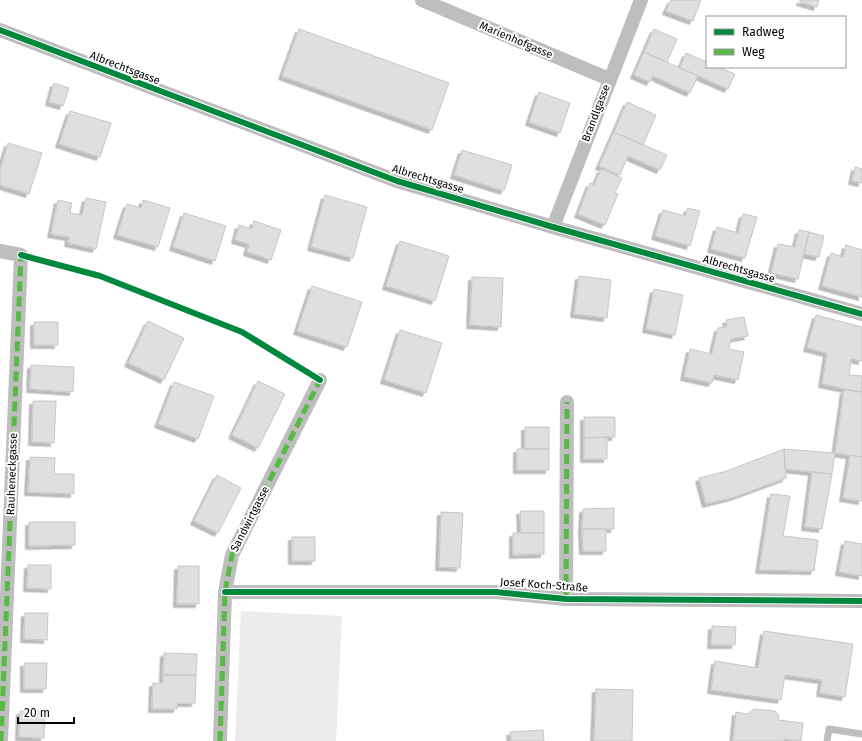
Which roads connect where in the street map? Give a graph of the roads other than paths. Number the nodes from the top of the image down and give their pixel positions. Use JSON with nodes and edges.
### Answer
{"nodes":[{"id":1,"x":422,"y":0,"type":"edge"},
{"id":2,"x":641,"y":0,"type":"edge"},
{"id":3,"x":0,"y":30,"type":"edge"},
{"id":4,"x":610,"y":79,"type":"junction"},
{"id":5,"x":553,"y":228,"type":"junction"},
{"id":6,"x":0,"y":251,"type":"edge"},
{"id":7,"x":862,"y":314,"type":"edge"},
{"id":8,"x":320,"y":380,"type":"dead end"},
{"id":9,"x":567,"y":402,"type":"dead end"},
{"id":10,"x":225,"y":592,"type":"junction"},
{"id":11,"x":566,"y":599,"type":"junction"},
{"id":12,"x":862,"y":601,"type":"edge"},
{"id":13,"x":862,"y":734,"type":"edge"},
{"id":14,"x":1,"y":741,"type":"edge"},
{"id":15,"x":220,"y":741,"type":"edge"},
{"id":16,"x":827,"y":741,"type":"edge"}],
"edges":[{"from":1,"to":4,"type":"street","name":"Marienhofgasse"},
{"from":2,"to":4,"type":"street","name":"Brandlgasse"},
{"from":3,"to":5,"type":"street","name":"Albrechtsgasse"},
{"from":4,"to":5,"type":"street","name":"Brandlgasse"},
{"from":5,"to":7,"type":"street","name":"Albrechtsgasse"},
{"from":6,"to":14,"type":"street","name":"Rauheneckgasse"},
{"from":8,"to":10,"type":"street","name":"Sandwirtgasse"},
{"from":9,"to":11,"type":"street","name":"Josef Koch-Straße"},
{"from":10,"to":11,"type":"street","name":"Josef Koch-Straße"},
{"from":10,"to":15,"type":"street","name":"Sandwirtgasse"},
{"from":11,"to":12,"type":"street","name":"Josef Koch-Straße"},
{"from":13,"to":16,"type":"lane"}]}
